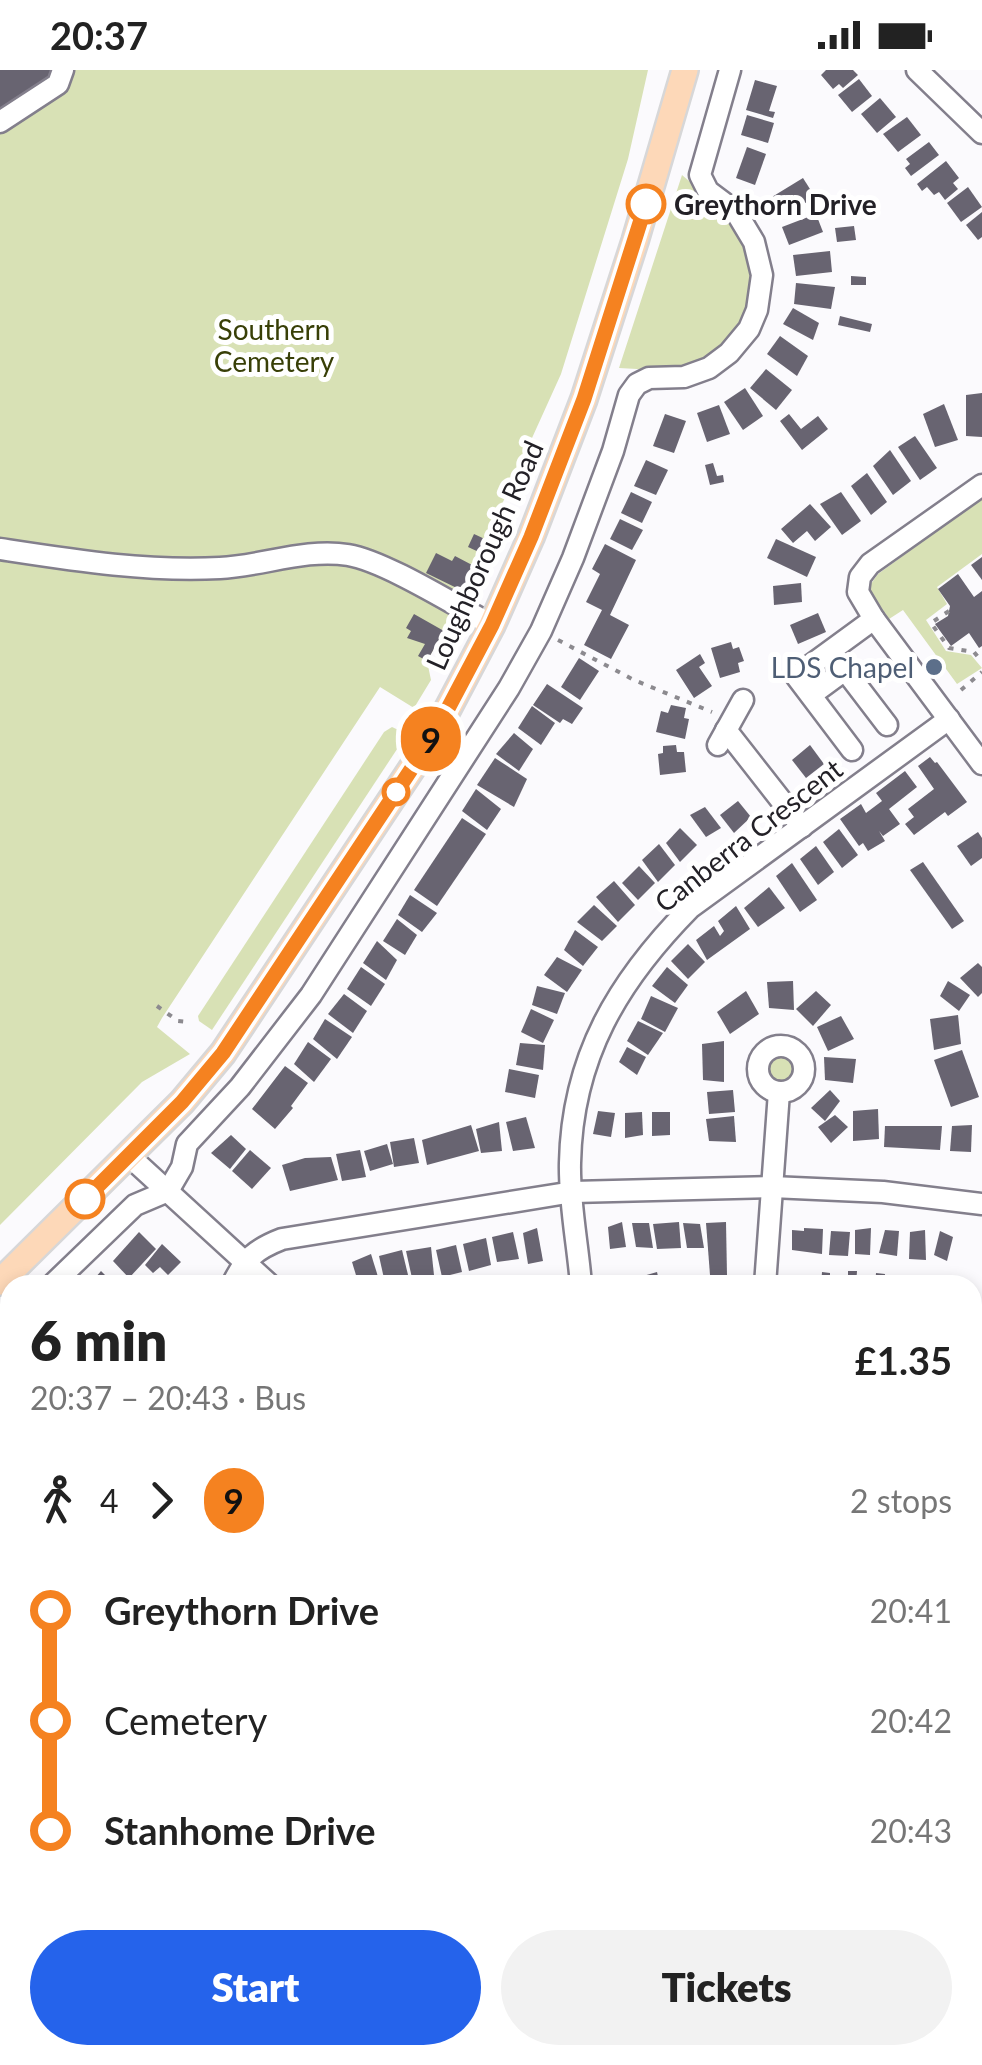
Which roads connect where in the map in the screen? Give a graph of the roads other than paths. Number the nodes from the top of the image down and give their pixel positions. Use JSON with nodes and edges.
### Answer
{"nodes":[{"id":1,"x":63,"y":70,"type":"edge"},
{"id":2,"x":685,"y":70,"type":"edge"},
{"id":3,"x":730,"y":70,"type":"edge"},
{"id":4,"x":917,"y":70,"type":"edge"},
{"id":5,"x":0,"y":122,"type":"edge"},
{"id":6,"x":982,"y":134,"type":"edge"},
{"id":7,"x":982,"y":485,"type":"edge"},
{"id":8,"x":0,"y":549,"type":"edge"},
{"id":9,"x":874,"y":619,"type":"junction"},
{"id":10,"x":492,"y":625,"type":"junction"},
{"id":11,"x":811,"y":695,"type":"junction"},
{"id":12,"x":743,"y":700,"type":"dead end"},
{"id":13,"x":949,"y":719,"type":"junction"},
{"id":14,"x":886,"y":725,"type":"dead end"},
{"id":15,"x":852,"y":750,"type":"dead end"},
{"id":16,"x":982,"y":764,"type":"edge"},
{"id":17,"x":802,"y":827,"type":"junction"},
{"id":18,"x":779,"y":1092,"type":"dead end"},
{"id":19,"x":129,"y":1156,"type":"junction"},
{"id":20,"x":772,"y":1187,"type":"junction"},
{"id":21,"x":168,"y":1191,"type":"junction"},
{"id":22,"x":573,"y":1192,"type":"junction"},
{"id":23,"x":982,"y":1204,"type":"edge"},
{"id":24,"x":244,"y":1261,"type":"junction"},
{"id":25,"x":7,"y":1275,"type":"edge"},
{"id":26,"x":62,"y":1275,"type":"edge"},
{"id":27,"x":237,"y":1275,"type":"edge"},
{"id":28,"x":259,"y":1275,"type":"edge"},
{"id":29,"x":580,"y":1275,"type":"edge"},
{"id":30,"x":766,"y":1275,"type":"edge"}],
"edges":[{"from":1,"to":5,"type":"street"},
{"from":2,"to":10,"type":"main road","name":"Loughborough Road"},
{"from":3,"to":21,"type":"street"},
{"from":4,"to":6,"type":"street"},
{"from":7,"to":9,"type":"street"},
{"from":8,"to":10,"type":"street"},
{"from":9,"to":11,"type":"street"},
{"from":9,"to":13,"type":"street"},
{"from":10,"to":19,"type":"main road","name":"Loughborough Road"},
{"from":11,"to":14,"type":"street"},
{"from":11,"to":15,"type":"street"},
{"from":12,"to":17,"type":"street"},
{"from":13,"to":16,"type":"street"},
{"from":13,"to":17,"type":"street","name":"Canberra Crescent"},
{"from":17,"to":22,"type":"street","name":"Canberra Crescent"},
{"from":18,"to":20,"type":"street"},
{"from":19,"to":21,"type":"street"},
{"from":19,"to":25,"type":"main road","name":"Loughborough Road"},
{"from":20,"to":22,"type":"street"},
{"from":20,"to":23,"type":"street"},
{"from":20,"to":30,"type":"street"},
{"from":21,"to":24,"type":"street"},
{"from":21,"to":26,"type":"street"},
{"from":22,"to":24,"type":"street"},
{"from":22,"to":29,"type":"street","name":"Canberra Crescent"},
{"from":24,"to":27,"type":"street"},
{"from":24,"to":28,"type":"street"}]}
